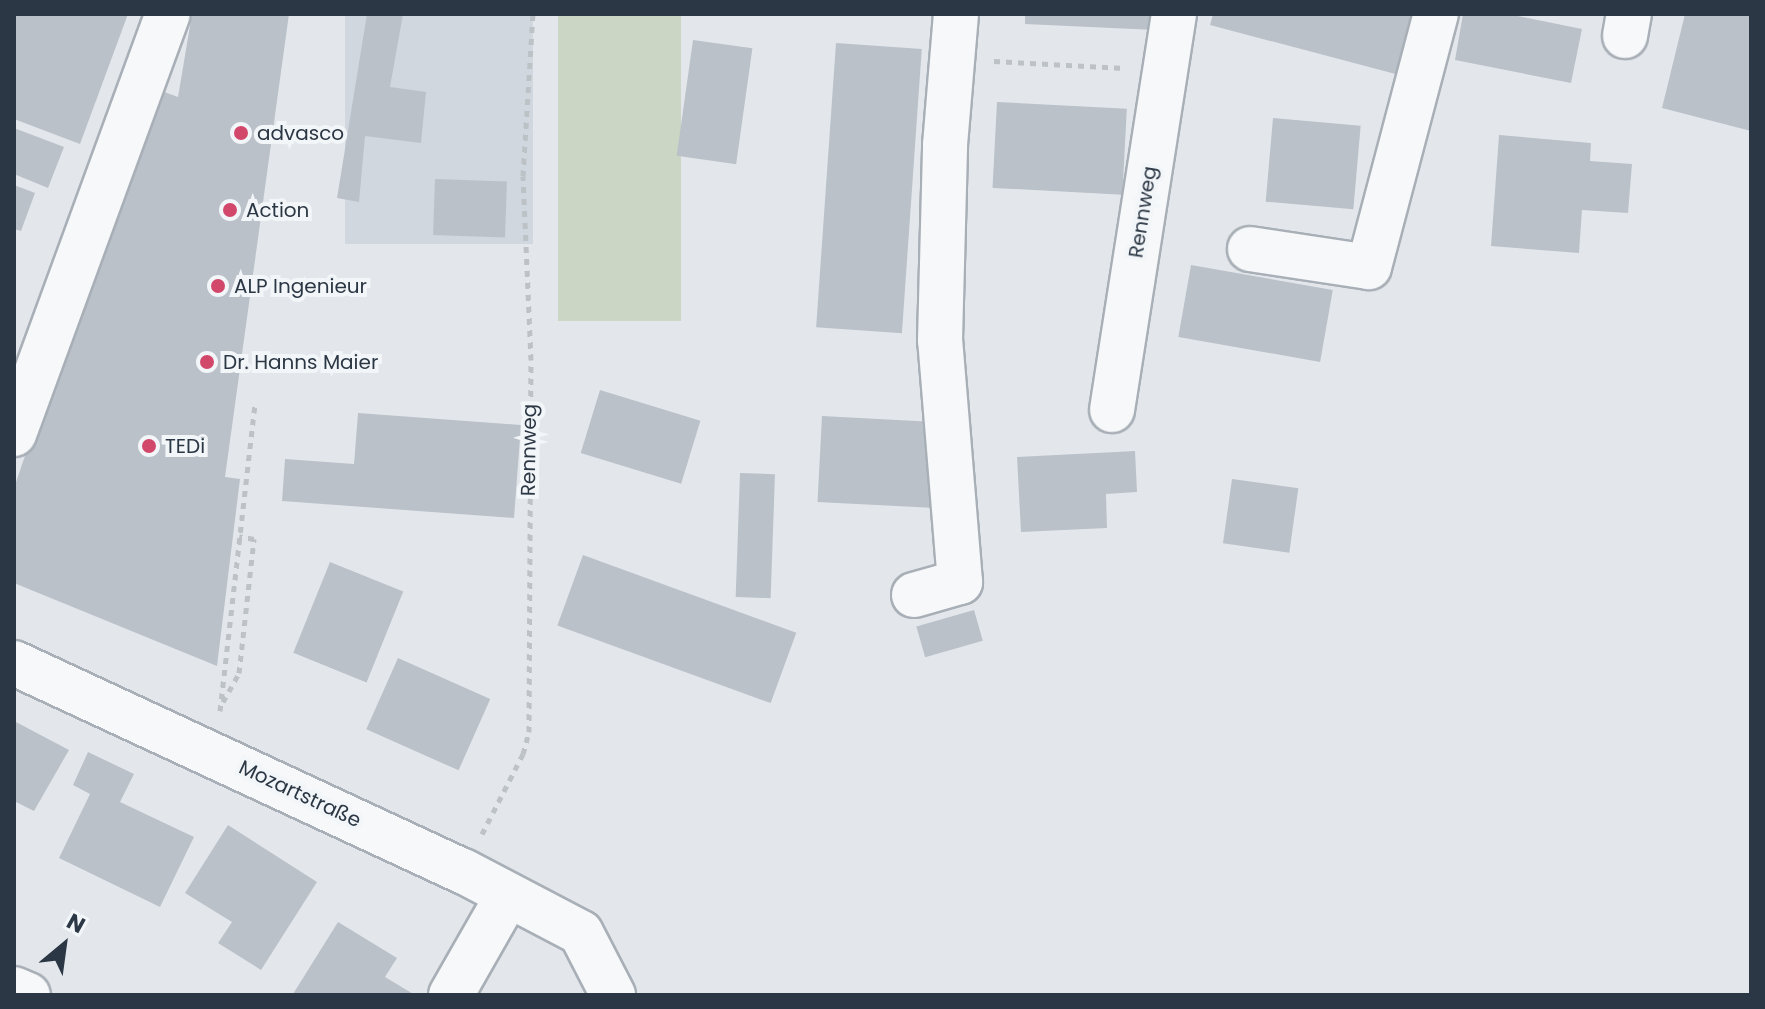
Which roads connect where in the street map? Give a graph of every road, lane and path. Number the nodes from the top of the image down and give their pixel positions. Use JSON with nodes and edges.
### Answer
{"nodes":[{"id":1,"x":168,"y":14,"type":"edge"},
{"id":2,"x":533,"y":14,"type":"edge"},
{"id":3,"x":956,"y":14,"type":"edge"},
{"id":4,"x":1174,"y":14,"type":"edge"},
{"id":5,"x":1436,"y":14,"type":"edge"},
{"id":6,"x":983,"y":61,"type":"dead end"},
{"id":7,"x":1165,"y":70,"type":"junction"},
{"id":8,"x":1250,"y":249,"type":"dead end"},
{"id":9,"x":255,"y":406,"type":"dead end"},
{"id":10,"x":1112,"y":410,"type":"dead end"},
{"id":11,"x":14,"y":434,"type":"edge"},
{"id":12,"x":239,"y":536,"type":"junction"},
{"id":13,"x":914,"y":595,"type":"dead end"},
{"id":14,"x":14,"y":663,"type":"edge"},
{"id":15,"x":220,"y":707,"type":"junction"},
{"id":16,"x":216,"y":755,"type":"junction"},
{"id":17,"x":463,"y":871,"type":"junction"},
{"id":18,"x":508,"y":895,"type":"junction"},
{"id":19,"x":14,"y":989,"type":"edge"},
{"id":20,"x":28,"y":995,"type":"edge"},
{"id":21,"x":451,"y":995,"type":"edge"},
{"id":22,"x":613,"y":995,"type":"edge"}],
"edges":[{"from":1,"to":11,"type":"street"},
{"from":2,"to":17,"type":"path","name":"Rennweg"},
{"from":3,"to":13,"type":"street"},
{"from":4,"to":7,"type":"street","name":"Rennweg"},
{"from":5,"to":8,"type":"street"},
{"from":6,"to":7,"type":"path"},
{"from":7,"to":10,"type":"street","name":"Rennweg"},
{"from":9,"to":12,"type":"path"},
{"from":12,"to":15,"type":"path"},
{"from":12,"to":15,"type":"path"},
{"from":14,"to":16,"type":"street","name":"Mozartstraße"},
{"from":15,"to":16,"type":"path"},
{"from":16,"to":17,"type":"street","name":"Mozartstraße"},
{"from":17,"to":18,"type":"street","name":"Mozartstraße"},
{"from":18,"to":21,"type":"street"},
{"from":18,"to":22,"type":"street","name":"Mozartstraße"},
{"from":19,"to":20,"type":"street"}]}
